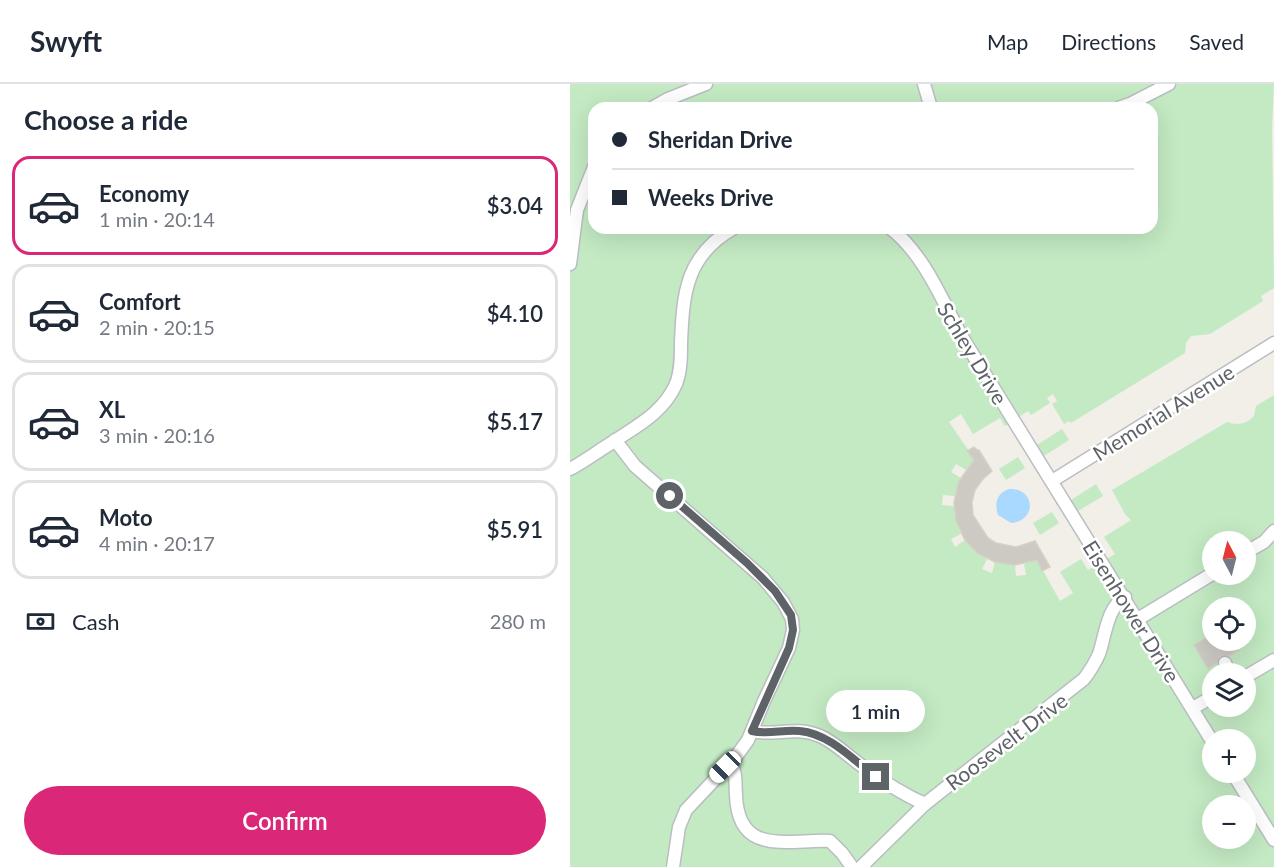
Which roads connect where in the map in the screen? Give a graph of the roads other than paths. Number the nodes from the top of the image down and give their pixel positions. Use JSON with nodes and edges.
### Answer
{"nodes":[{"id":1,"x":706,"y":84,"type":"edge"},
{"id":2,"x":924,"y":84,"type":"edge"},
{"id":3,"x":1168,"y":84,"type":"edge"},
{"id":4,"x":663,"y":102,"type":"edge"},
{"id":5,"x":929,"y":102,"type":"edge"},
{"id":6,"x":1134,"y":102,"type":"edge"},
{"id":7,"x":588,"y":179,"type":"edge"},
{"id":8,"x":574,"y":208,"type":"edge"},
{"id":9,"x":724,"y":234,"type":"edge"},
{"id":10,"x":898,"y":234,"type":"edge"},
{"id":11,"x":570,"y":264,"type":"edge"},
{"id":12,"x":1274,"y":343,"type":"edge"},
{"id":13,"x":615,"y":440,"type":"junction"},
{"id":14,"x":576,"y":462,"type":"edge"},
{"id":15,"x":570,"y":469,"type":"edge"},
{"id":16,"x":1052,"y":481,"type":"junction"},
{"id":17,"x":1274,"y":531,"type":"edge"},
{"id":18,"x":1269,"y":544,"type":"edge"},
{"id":19,"x":1202,"y":580,"type":"edge"},
{"id":20,"x":1125,"y":597,"type":"junction"},
{"id":21,"x":1138,"y":620,"type":"junction"},
{"id":22,"x":1274,"y":660,"type":"edge"},
{"id":23,"x":1256,"y":671,"type":"edge"},
{"id":24,"x":1202,"y":703,"type":"edge"},
{"id":25,"x":1193,"y":708,"type":"junction"},
{"id":26,"x":1205,"y":729,"type":"edge"},
{"id":27,"x":752,"y":731,"type":"junction"},
{"id":28,"x":729,"y":764,"type":"junction"},
{"id":29,"x":1239,"y":783,"type":"edge"},
{"id":30,"x":925,"y":804,"type":"junction"},
{"id":31,"x":1274,"y":840,"type":"edge"},
{"id":32,"x":673,"y":867,"type":"edge"},
{"id":33,"x":852,"y":867,"type":"edge"},
{"id":34,"x":861,"y":867,"type":"edge"}],
"edges":[{"from":1,"to":4,"type":"street"},
{"from":2,"to":5,"type":"street"},
{"from":3,"to":6,"type":"street"},
{"from":7,"to":8,"type":"street"},
{"from":8,"to":11,"type":"street"},
{"from":9,"to":13,"type":"street"},
{"from":10,"to":16,"type":"street","name":"Schley Drive"},
{"from":12,"to":16,"type":"street","name":"Memorial Avenue"},
{"from":13,"to":14,"type":"street"},
{"from":13,"to":27,"type":"street"},
{"from":14,"to":15,"type":"street"},
{"from":16,"to":20,"type":"street","name":"Eisenhower Drive"},
{"from":17,"to":18,"type":"street"},
{"from":19,"to":21,"type":"street"},
{"from":20,"to":21,"type":"street","name":"Eisenhower Drive"},
{"from":20,"to":30,"type":"street","name":"Roosevelt Drive"},
{"from":21,"to":25,"type":"street","name":"Eisenhower Drive"},
{"from":22,"to":23,"type":"street"},
{"from":24,"to":25,"type":"street"},
{"from":25,"to":26,"type":"street","name":"Eisenhower Drive"},
{"from":27,"to":28,"type":"street"},
{"from":27,"to":30,"type":"street"},
{"from":28,"to":32,"type":"street"},
{"from":28,"to":33,"type":"street"},
{"from":29,"to":31,"type":"street"},
{"from":30,"to":34,"type":"street","name":"Roosevelt Drive"}]}
